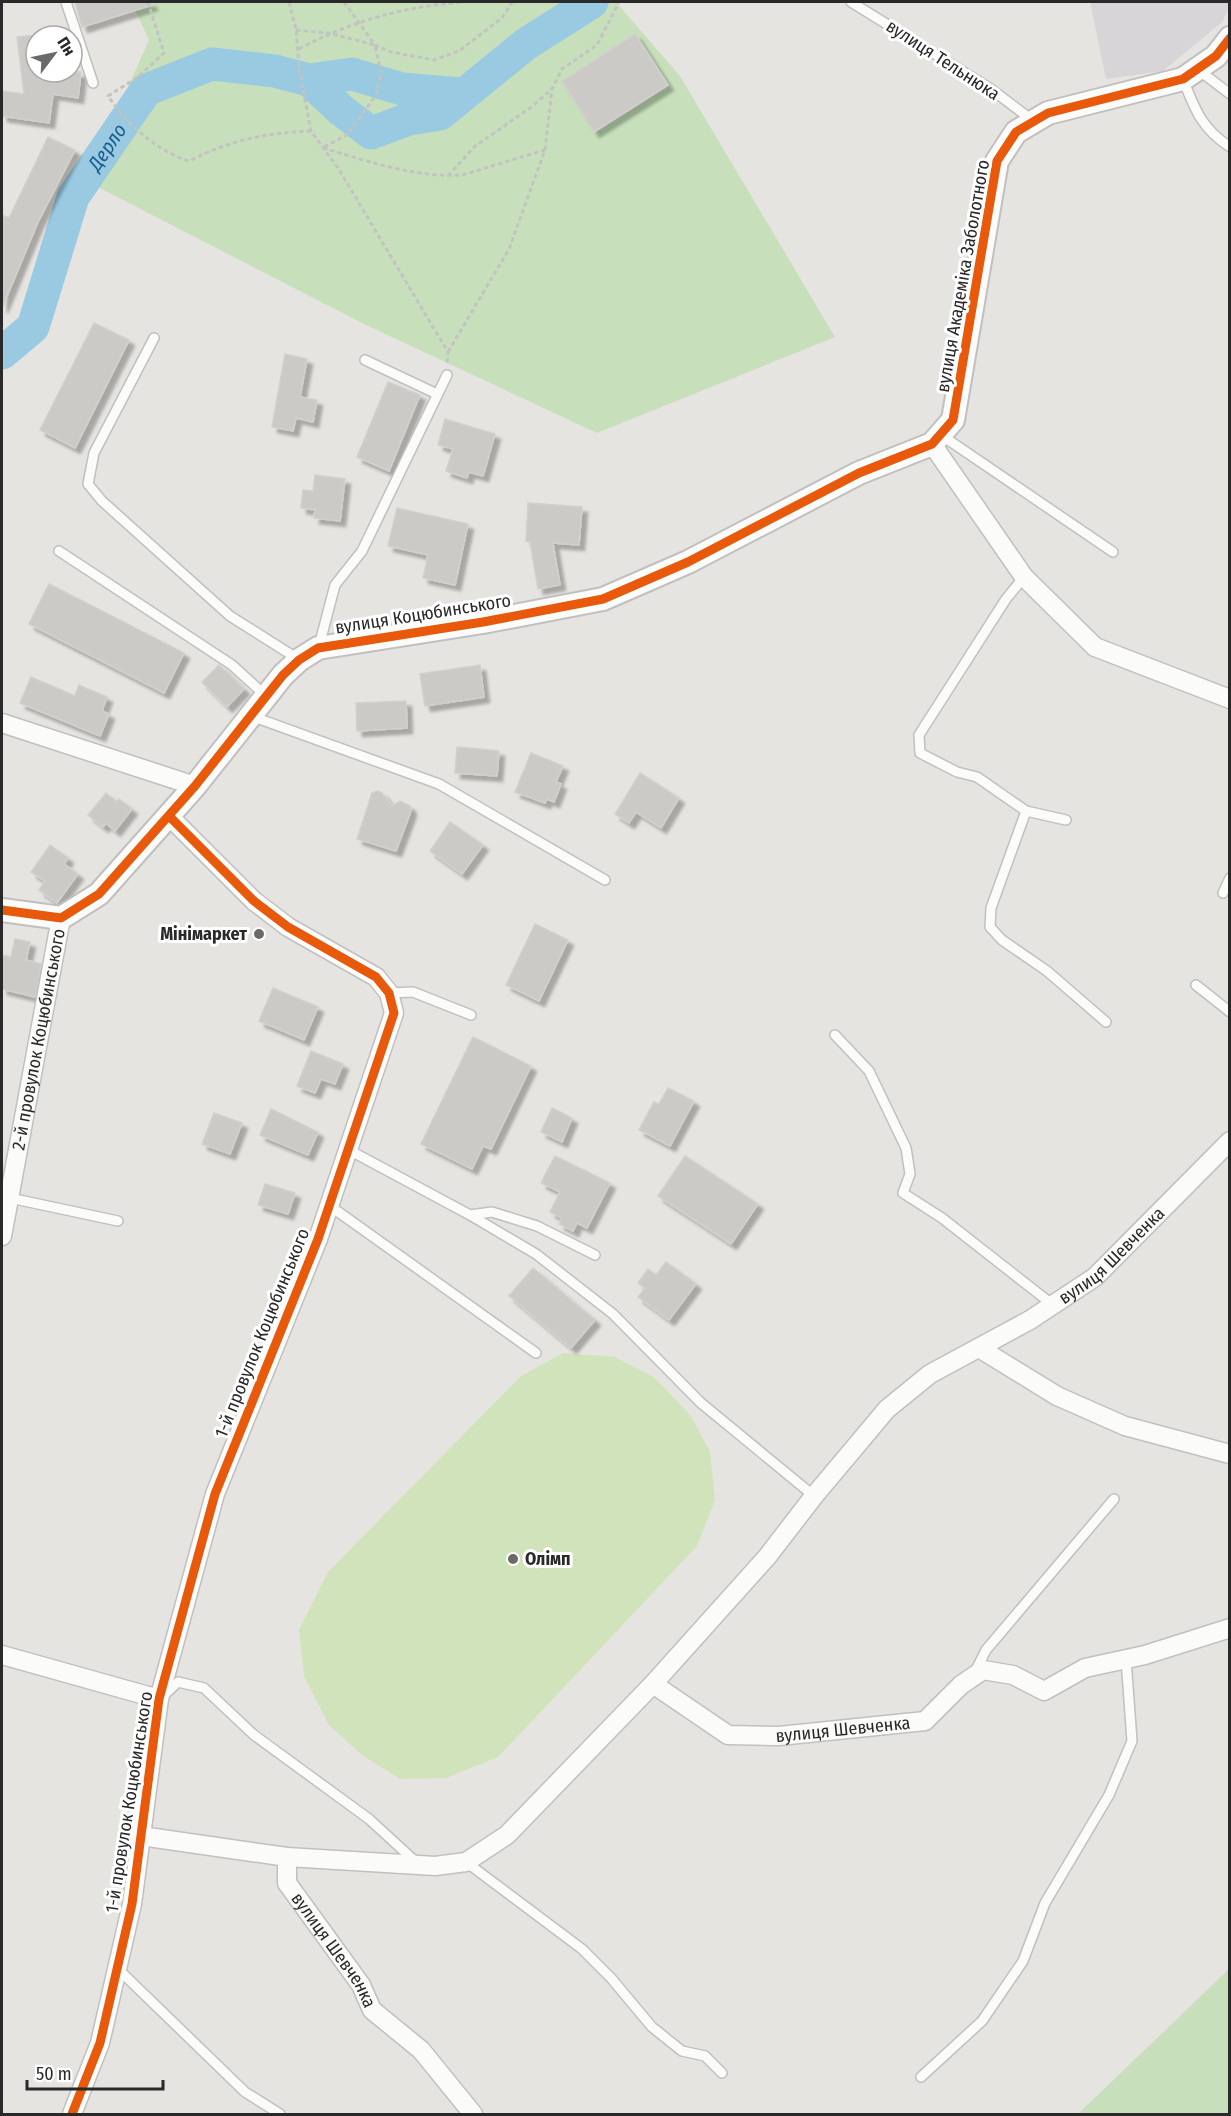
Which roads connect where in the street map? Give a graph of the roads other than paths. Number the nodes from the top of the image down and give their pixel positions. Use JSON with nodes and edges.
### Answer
{"nodes":[{"id":1,"x":66,"y":2,"type":"edge"},
{"id":2,"x":851,"y":2,"type":"edge"},
{"id":3,"x":1230,"y":38,"type":"edge"},
{"id":4,"x":1190,"y":74,"type":"junction"},
{"id":5,"x":93,"y":83,"type":"dead end"},
{"id":6,"x":1230,"y":94,"type":"edge"},
{"id":7,"x":1033,"y":122,"type":"junction"},
{"id":8,"x":1230,"y":147,"type":"edge"},
{"id":9,"x":154,"y":338,"type":"dead end"},
{"id":10,"x":366,"y":360,"type":"dead end"},
{"id":11,"x":447,"y":375,"type":"road end"},
{"id":12,"x":437,"y":394,"type":"junction"},
{"id":13,"x":936,"y":440,"type":"junction"},
{"id":14,"x":59,"y":551,"type":"dead end"},
{"id":15,"x":1113,"y":552,"type":"dead end"},
{"id":16,"x":1024,"y":577,"type":"junction"},
{"id":17,"x":318,"y":648,"type":"junction"},
{"id":18,"x":299,"y":660,"type":"junction"},
{"id":19,"x":266,"y":696,"type":"junction"},
{"id":20,"x":1230,"y":699,"type":"edge"},
{"id":21,"x":251,"y":716,"type":"junction"},
{"id":22,"x":2,"y":723,"type":"edge"},
{"id":23,"x":195,"y":786,"type":"junction"},
{"id":24,"x":1026,"y":811,"type":"junction"},
{"id":25,"x":169,"y":816,"type":"junction"},
{"id":26,"x":1066,"y":820,"type":"dead end"},
{"id":27,"x":1230,"y":878,"type":"edge"},
{"id":28,"x":605,"y":880,"type":"dead end"},
{"id":29,"x":1223,"y":893,"type":"dead end"},
{"id":30,"x":2,"y":910,"type":"edge"},
{"id":31,"x":61,"y":918,"type":"junction"},
{"id":32,"x":1196,"y":985,"type":"dead end"},
{"id":33,"x":389,"y":993,"type":"junction"},
{"id":34,"x":1230,"y":1012,"type":"edge"},
{"id":35,"x":471,"y":1014,"type":"dead end"},
{"id":36,"x":1106,"y":1022,"type":"dead end"},
{"id":37,"x":835,"y":1035,"type":"dead end"},
{"id":38,"x":1230,"y":1142,"type":"edge"},
{"id":39,"x":349,"y":1150,"type":"junction"},
{"id":40,"x":10,"y":1198,"type":"junction"},
{"id":41,"x":330,"y":1206,"type":"junction"},
{"id":42,"x":470,"y":1215,"type":"junction"},
{"id":43,"x":118,"y":1221,"type":"dead end"},
{"id":44,"x":2,"y":1236,"type":"edge"},
{"id":45,"x":595,"y":1255,"type":"dead end"},
{"id":46,"x":1053,"y":1305,"type":"junction"},
{"id":47,"x":979,"y":1348,"type":"junction"},
{"id":48,"x":536,"y":1353,"type":"dead end"},
{"id":49,"x":1230,"y":1454,"type":"edge"},
{"id":50,"x":814,"y":1496,"type":"junction"},
{"id":51,"x":1114,"y":1499,"type":"dead end"},
{"id":52,"x":1230,"y":1628,"type":"edge"},
{"id":53,"x":2,"y":1655,"type":"edge"},
{"id":54,"x":1126,"y":1659,"type":"junction"},
{"id":55,"x":973,"y":1677,"type":"junction"},
{"id":56,"x":653,"y":1684,"type":"junction"},
{"id":57,"x":159,"y":1699,"type":"junction"},
{"id":58,"x":141,"y":1836,"type":"junction"},
{"id":59,"x":287,"y":1857,"type":"junction"},
{"id":60,"x":466,"y":1862,"type":"junction"},
{"id":61,"x":419,"y":1865,"type":"junction"},
{"id":62,"x":117,"y":1968,"type":"junction"},
{"id":63,"x":722,"y":2073,"type":"dead end"},
{"id":64,"x":921,"y":2077,"type":"dead end"},
{"id":65,"x":72,"y":2115,"type":"edge"},
{"id":66,"x":280,"y":2115,"type":"edge"},
{"id":67,"x":473,"y":2115,"type":"edge"}],
"edges":[{"from":1,"to":5,"type":"lane"},
{"from":2,"to":7,"type":"lane","name":"вулиця Тельнюка"},
{"from":3,"to":4,"type":"street","name":"вулиця Академіка Заболотного"},
{"from":4,"to":6,"type":"lane"},
{"from":4,"to":7,"type":"street","name":"вулиця Академіка Заболотного"},
{"from":4,"to":8,"type":"lane"},
{"from":7,"to":13,"type":"street","name":"вулиця Академіка Заболотного"},
{"from":9,"to":18,"type":"lane"},
{"from":10,"to":12,"type":"lane"},
{"from":11,"to":12,"type":"lane","name":"вулиця Коцюбинського"},
{"from":12,"to":17,"type":"lane","name":"вулиця Коцюбинського"},
{"from":13,"to":15,"type":"lane"},
{"from":13,"to":16,"type":"street"},
{"from":13,"to":17,"type":"street","name":"вулиця Коцюбинського"},
{"from":14,"to":19,"type":"lane"},
{"from":16,"to":20,"type":"street"},
{"from":16,"to":24,"type":"lane"},
{"from":17,"to":18,"type":"street","name":"вулиця Коцюбинського"},
{"from":18,"to":19,"type":"street","name":"вулиця Коцюбинського"},
{"from":19,"to":21,"type":"street","name":"вулиця Коцюбинського"},
{"from":21,"to":23,"type":"street","name":"вулиця Коцюбинського"},
{"from":21,"to":28,"type":"lane"},
{"from":22,"to":23,"type":"street"},
{"from":23,"to":25,"type":"street","name":"вулиця Коцюбинського"},
{"from":24,"to":26,"type":"lane"},
{"from":24,"to":36,"type":"lane"},
{"from":25,"to":31,"type":"street","name":"вулиця Коцюбинського"},
{"from":25,"to":33,"type":"street"},
{"from":27,"to":29,"type":"lane"},
{"from":30,"to":31,"type":"street"},
{"from":31,"to":40,"type":"street","name":"2-й провулок Коцюбинського"},
{"from":32,"to":34,"type":"lane"},
{"from":33,"to":35,"type":"lane"},
{"from":33,"to":39,"type":"street","name":"1-й провулок Коцюбинського"},
{"from":37,"to":46,"type":"lane"},
{"from":38,"to":46,"type":"street","name":"вулиця Шевченка"},
{"from":39,"to":41,"type":"street","name":"1-й провулок Коцюбинського"},
{"from":39,"to":42,"type":"lane"},
{"from":40,"to":43,"type":"lane"},
{"from":40,"to":44,"type":"street","name":"2-й провулок Коцюбинського"},
{"from":41,"to":48,"type":"lane"},
{"from":41,"to":57,"type":"street","name":"1-й провулок Коцюбинського"},
{"from":42,"to":45,"type":"lane"},
{"from":42,"to":50,"type":"lane"},
{"from":46,"to":47,"type":"street","name":"вулиця Шевченка"},
{"from":47,"to":49,"type":"street"},
{"from":47,"to":50,"type":"street","name":"вулиця Шевченка"},
{"from":50,"to":56,"type":"street","name":"вулиця Шевченка"},
{"from":51,"to":55,"type":"lane"},
{"from":52,"to":54,"type":"street"},
{"from":53,"to":57,"type":"street"},
{"from":54,"to":55,"type":"street"},
{"from":54,"to":64,"type":"lane"},
{"from":55,"to":56,"type":"street","name":"вулиця Шевченка"},
{"from":56,"to":60,"type":"street","name":"вулиця Шевченка"},
{"from":57,"to":58,"type":"street","name":"1-й провулок Коцюбинського"},
{"from":57,"to":61,"type":"lane"},
{"from":58,"to":59,"type":"street","name":"вулиця Шевченка"},
{"from":58,"to":62,"type":"street","name":"1-й провулок Коцюбинського"},
{"from":59,"to":61,"type":"street","name":"вулиця Шевченка"},
{"from":59,"to":67,"type":"street","name":"вулиця Шевченка"},
{"from":60,"to":61,"type":"street","name":"вулиця Шевченка"},
{"from":60,"to":63,"type":"lane"},
{"from":62,"to":65,"type":"street","name":"1-й провулок Коцюбинського"},
{"from":62,"to":66,"type":"lane"}]}
